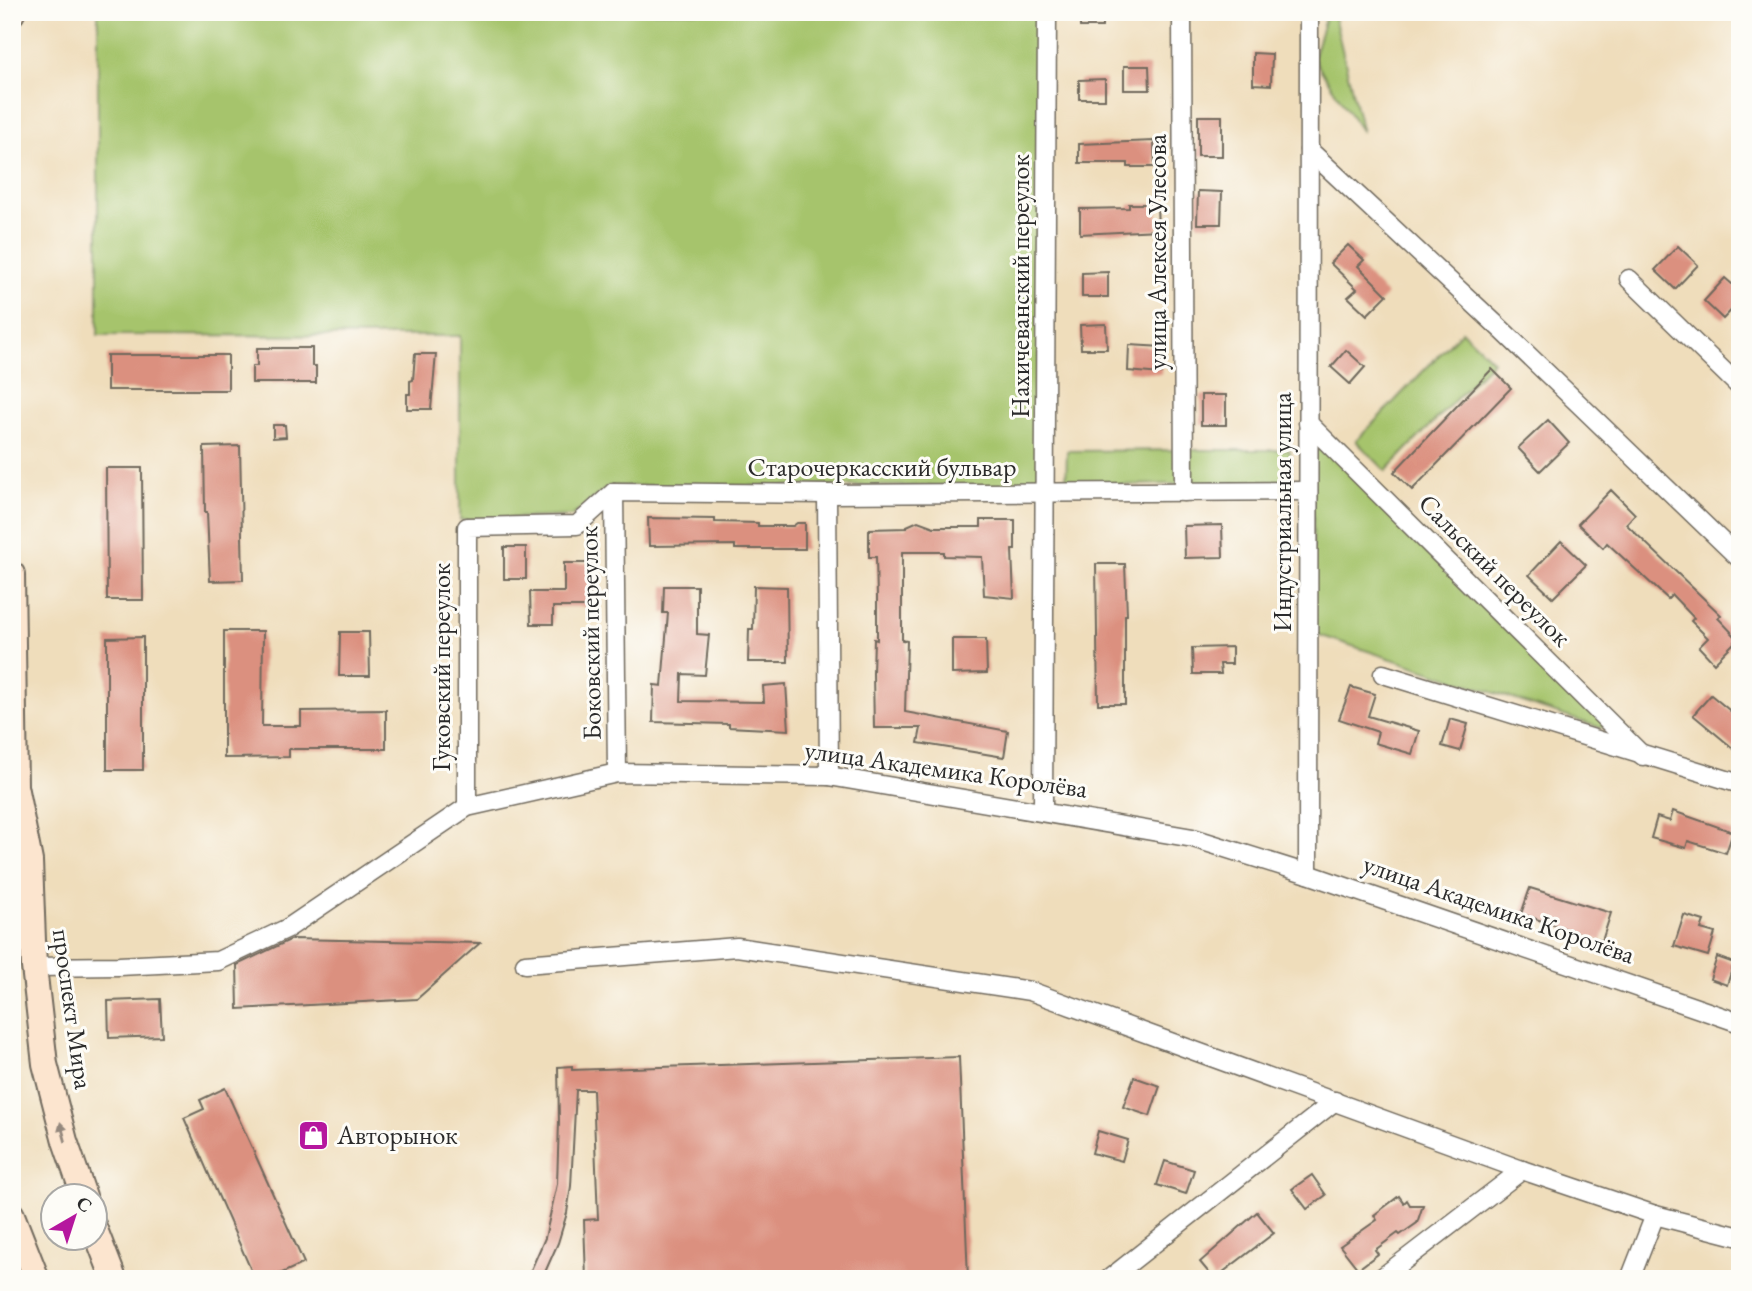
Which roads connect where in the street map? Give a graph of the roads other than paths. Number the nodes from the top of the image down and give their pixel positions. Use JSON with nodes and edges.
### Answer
{"nodes":[{"id":1,"x":1048,"y":12,"type":"edge"},
{"id":2,"x":1182,"y":12,"type":"edge"},
{"id":3,"x":1309,"y":12,"type":"edge"},
{"id":4,"x":1309,"y":150,"type":"junction"},
{"id":5,"x":1629,"y":279,"type":"dead end"},
{"id":6,"x":1740,"y":387,"type":"edge"},
{"id":7,"x":1308,"y":423,"type":"junction"},
{"id":8,"x":1308,"y":491,"type":"junction"},
{"id":9,"x":614,"y":492,"type":"junction"},
{"id":10,"x":1184,"y":492,"type":"junction"},
{"id":11,"x":1045,"y":493,"type":"junction"},
{"id":12,"x":827,"y":494,"type":"junction"},
{"id":13,"x":1740,"y":559,"type":"edge"},
{"id":14,"x":12,"y":574,"type":"edge"},
{"id":15,"x":1383,"y":674,"type":"dead end"},
{"id":16,"x":1643,"y":756,"type":"junction"},
{"id":17,"x":617,"y":774,"type":"junction"},
{"id":18,"x":829,"y":776,"type":"junction"},
{"id":19,"x":1740,"y":784,"type":"edge"},
{"id":20,"x":467,"y":807,"type":"junction"},
{"id":21,"x":1043,"y":811,"type":"junction"},
{"id":22,"x":21,"y":861,"type":"edge"},
{"id":23,"x":1308,"y":874,"type":"junction"},
{"id":24,"x":21,"y":917,"type":"edge"},
{"id":25,"x":525,"y":964,"type":"dead end"},
{"id":26,"x":34,"y":967,"type":"junction"},
{"id":27,"x":1740,"y":1023,"type":"edge"},
{"id":28,"x":1335,"y":1101,"type":"junction"},
{"id":29,"x":1522,"y":1170,"type":"junction"},
{"id":30,"x":79,"y":1182,"type":"edge"},
{"id":31,"x":12,"y":1215,"type":"edge"},
{"id":32,"x":1655,"y":1215,"type":"junction"},
{"id":33,"x":1740,"y":1237,"type":"edge"},
{"id":34,"x":104,"y":1252,"type":"edge"},
{"id":35,"x":37,"y":1279,"type":"edge"},
{"id":36,"x":114,"y":1279,"type":"edge"},
{"id":37,"x":1109,"y":1279,"type":"edge"},
{"id":38,"x":1380,"y":1279,"type":"edge"},
{"id":39,"x":1629,"y":1279,"type":"edge"}],
"edges":[{"from":1,"to":11,"type":"street","name":"Нахичеванский переулок"},
{"from":2,"to":10,"type":"street","name":"улица Алексея Улесова"},
{"from":3,"to":4,"type":"street","name":"Индустриальная улица"},
{"from":4,"to":7,"type":"street","name":"Индустриальная улица"},
{"from":4,"to":13,"type":"street"},
{"from":5,"to":6,"type":"street"},
{"from":7,"to":8,"type":"street","name":"Индустриальная улица"},
{"from":7,"to":16,"type":"street","name":"Сальский переулок"},
{"from":8,"to":10,"type":"street","name":"Старочеркасский бульвар"},
{"from":8,"to":23,"type":"street","name":"Индустриальная улица"},
{"from":9,"to":12,"type":"street","name":"Старочеркасский бульвар"},
{"from":9,"to":17,"type":"street","name":"Боковский переулок"},
{"from":9,"to":20,"type":"street","name":"Гуковский переулок"},
{"from":10,"to":11,"type":"street","name":"Старочеркасский бульвар"},
{"from":11,"to":12,"type":"street","name":"Старочеркасский бульвар"},
{"from":11,"to":21,"type":"street","name":"Нахичеванский переулок"},
{"from":12,"to":18,"type":"street"},
{"from":14,"to":22,"type":"main road","name":"проспект Мира"},
{"from":15,"to":16,"type":"street","name":"Сальский переулок"},
{"from":16,"to":19,"type":"street","name":"Сальский переулок"},
{"from":17,"to":18,"type":"street","name":"улица Академика Королёва"},
{"from":17,"to":20,"type":"street","name":"улица Академика Королёва"},
{"from":18,"to":21,"type":"street","name":"улица Академика Королёва"},
{"from":20,"to":26,"type":"street","name":"улица Академика Королёва"},
{"from":21,"to":23,"type":"street","name":"улица Академика Королёва"},
{"from":22,"to":24,"type":"main road","name":"проспект Мира"},
{"from":23,"to":27,"type":"street","name":"улица Академика Королёва"},
{"from":24,"to":26,"type":"main road","name":"проспект Мира"},
{"from":25,"to":28,"type":"street"},
{"from":30,"to":26,"type":"main road","name":"проспект Мира","one_way":true},
{"from":28,"to":29,"type":"street"},
{"from":28,"to":37,"type":"street"},
{"from":29,"to":32,"type":"street"},
{"from":29,"to":38,"type":"street"},
{"from":31,"to":35,"type":"main road"},
{"from":32,"to":33,"type":"street"},
{"from":32,"to":39,"type":"street"},
{"from":34,"to":36,"type":"main road"}]}
